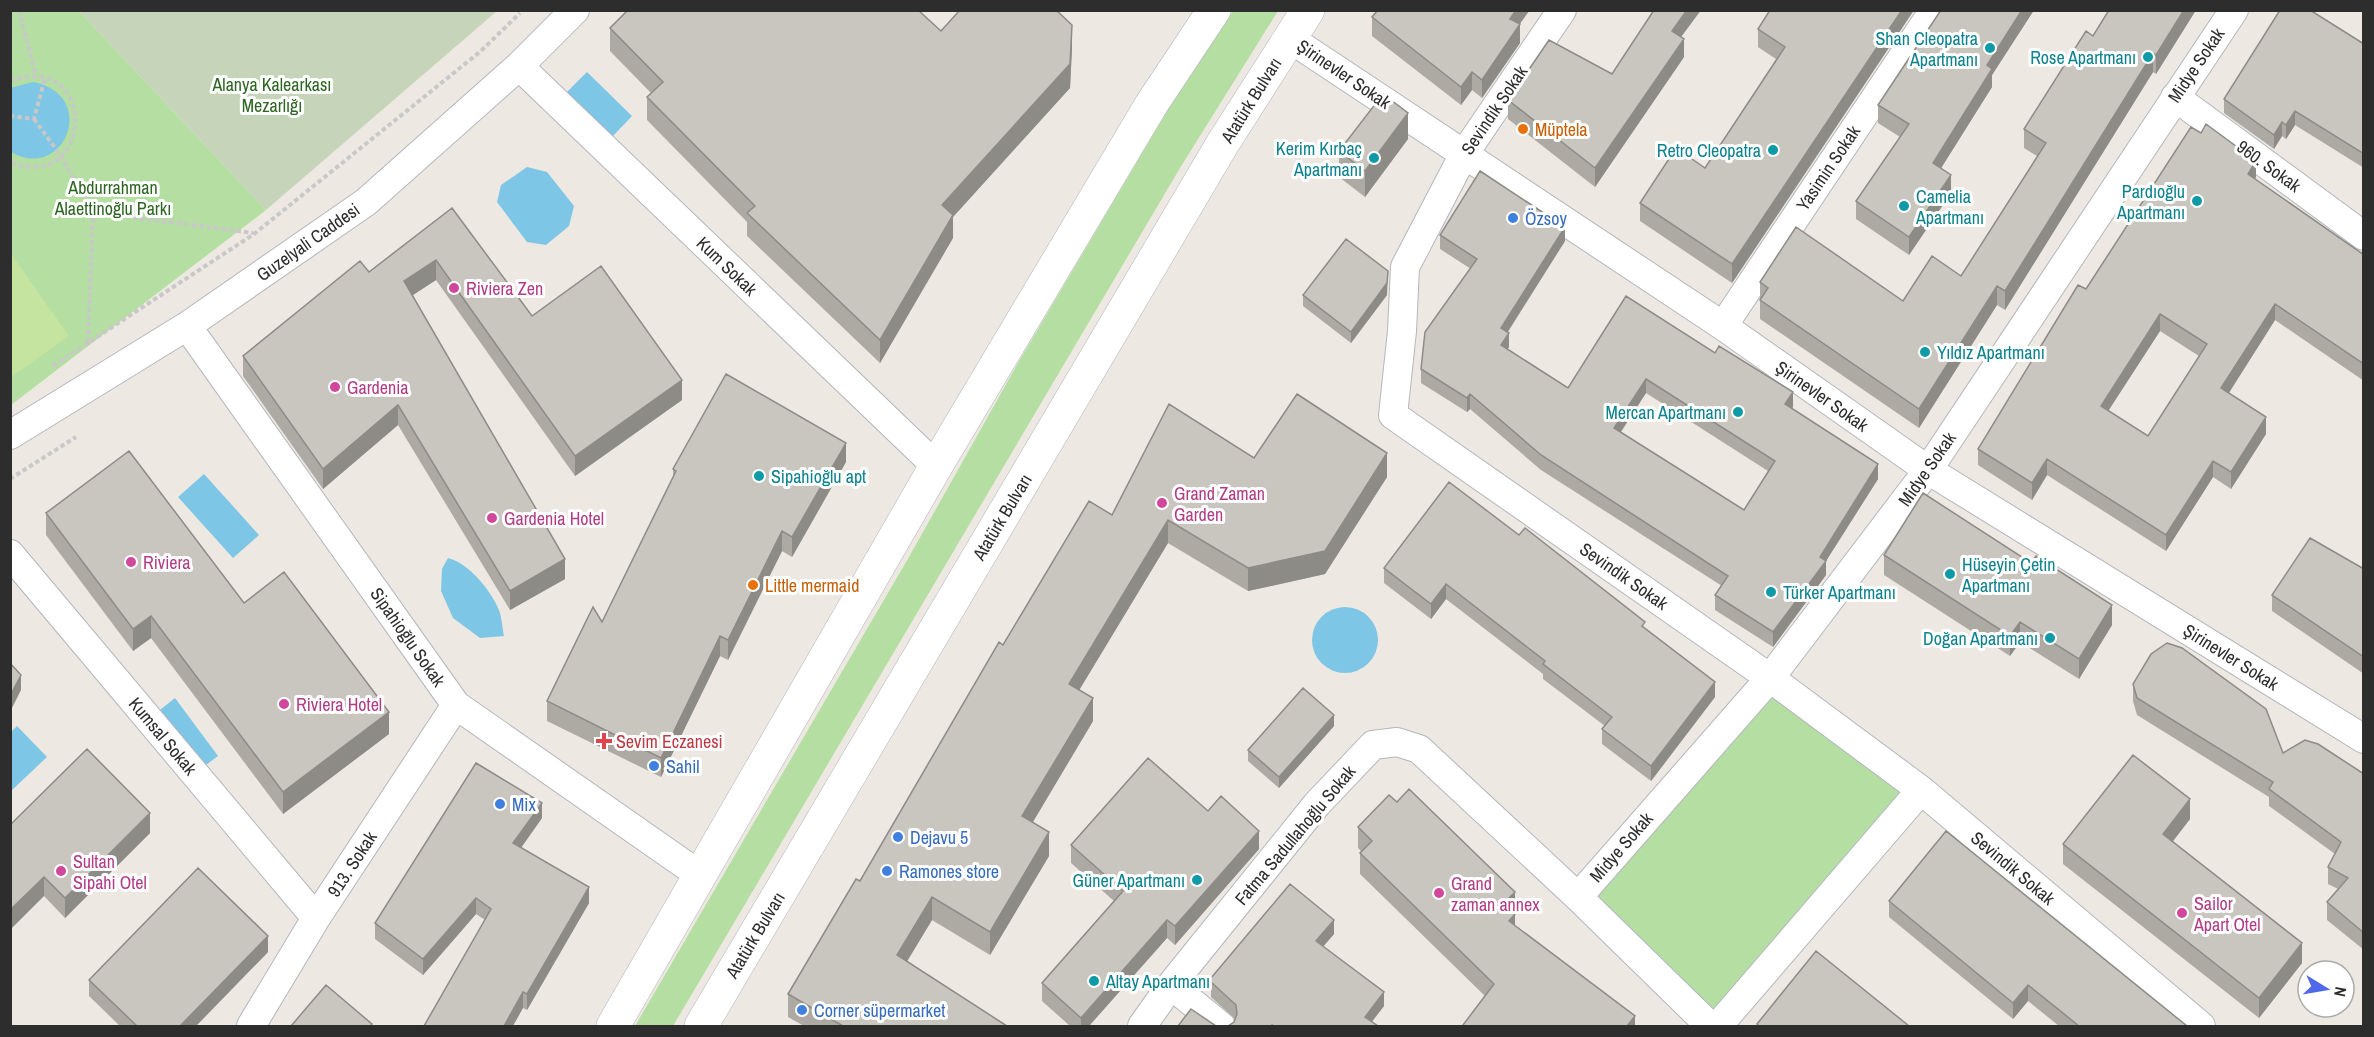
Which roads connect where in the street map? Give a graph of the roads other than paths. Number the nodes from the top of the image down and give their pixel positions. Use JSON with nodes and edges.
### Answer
{"nodes":[{"id":1,"x":575,"y":10,"type":"edge"},
{"id":2,"x":1214,"y":10,"type":"edge"},
{"id":3,"x":1308,"y":10,"type":"edge"},
{"id":4,"x":1562,"y":10,"type":"edge"},
{"id":5,"x":1934,"y":10,"type":"edge"},
{"id":6,"x":2234,"y":10,"type":"edge"},
{"id":7,"x":1289,"y":38,"type":"junction"},
{"id":8,"x":519,"y":66,"type":"junction"},
{"id":9,"x":2175,"y":97,"type":"junction"},
{"id":10,"x":1464,"y":154,"type":"junction"},
{"id":11,"x":2364,"y":236,"type":"edge"},
{"id":12,"x":187,"y":326,"type":"junction"},
{"id":13,"x":1723,"y":326,"type":"junction"},
{"id":14,"x":10,"y":435,"type":"edge"},
{"id":15,"x":936,"y":466,"type":"junction"},
{"id":16,"x":1928,"y":470,"type":"junction"},
{"id":17,"x":10,"y":554,"type":"edge"},
{"id":18,"x":1770,"y":678,"type":"junction"},
{"id":19,"x":456,"y":705,"type":"junction"},
{"id":20,"x":2364,"y":739,"type":"edge"},
{"id":21,"x":1922,"y":790,"type":"junction"},
{"id":22,"x":701,"y":876,"type":"junction"},
{"id":23,"x":1578,"y":897,"type":"junction"},
{"id":24,"x":316,"y":918,"type":"junction"},
{"id":25,"x":1171,"y":985,"type":"junction"},
{"id":26,"x":251,"y":1026,"type":"edge"},
{"id":27,"x":613,"y":1026,"type":"edge"},
{"id":28,"x":701,"y":1026,"type":"edge"},
{"id":29,"x":1142,"y":1026,"type":"edge"},
{"id":30,"x":1221,"y":1026,"type":"edge"},
{"id":31,"x":1710,"y":1026,"type":"edge"},
{"id":32,"x":1718,"y":1026,"type":"edge"},
{"id":33,"x":2200,"y":1026,"type":"edge"}],
"edges":[{"from":1,"to":8,"type":"street","name":"Guzelyali Caddesi"},
{"from":2,"to":15,"type":"street"},
{"from":3,"to":7,"type":"street","name":"Atatürk Bulvarı"},
{"from":4,"to":10,"type":"street","name":"Sevindik Sokak"},
{"from":5,"to":13,"type":"street","name":"Yasimin Sokak"},
{"from":6,"to":9,"type":"street","name":"Midye Sokak"},
{"from":7,"to":10,"type":"street","name":"Şirinevler Sokak"},
{"from":7,"to":28,"type":"street","name":"Atatürk Bulvarı"},
{"from":8,"to":12,"type":"street","name":"Guzelyali Caddesi"},
{"from":8,"to":15,"type":"street","name":"Kum Sokak"},
{"from":9,"to":11,"type":"street","name":"960. Sokak"},
{"from":9,"to":16,"type":"street","name":"Midye Sokak"},
{"from":10,"to":13,"type":"street","name":"Şirinevler Sokak"},
{"from":10,"to":18,"type":"street","name":"Sevindik Sokak"},
{"from":12,"to":14,"type":"street","name":"Guzelyali Caddesi"},
{"from":12,"to":19,"type":"street","name":"Sipahioğlu Sokak"},
{"from":13,"to":16,"type":"street","name":"Şirinevler Sokak"},
{"from":15,"to":22,"type":"street"},
{"from":16,"to":18,"type":"street","name":"Midye Sokak"},
{"from":16,"to":20,"type":"street","name":"Şirinevler Sokak"},
{"from":17,"to":24,"type":"street","name":"Kumsal Sokak"},
{"from":18,"to":21,"type":"street","name":"Sevindik Sokak"},
{"from":18,"to":23,"type":"street","name":"Midye Sokak"},
{"from":19,"to":22,"type":"street","name":"Sipahioğlu Sokak"},
{"from":19,"to":24,"type":"street","name":"913. Sokak"},
{"from":21,"to":32,"type":"street"},
{"from":21,"to":33,"type":"street","name":"Sevindik Sokak"},
{"from":22,"to":27,"type":"street"},
{"from":23,"to":25,"type":"street","name":"Fatma Sadullahoğlu Sokak"},
{"from":23,"to":31,"type":"street","name":"Fatma Sadullahoğlu Sokak"},
{"from":24,"to":26,"type":"street","name":"913. Sokak"},
{"from":25,"to":29,"type":"street","name":"Fatma Sadullahoğlu Sokak"},
{"from":25,"to":30,"type":"street"}]}
